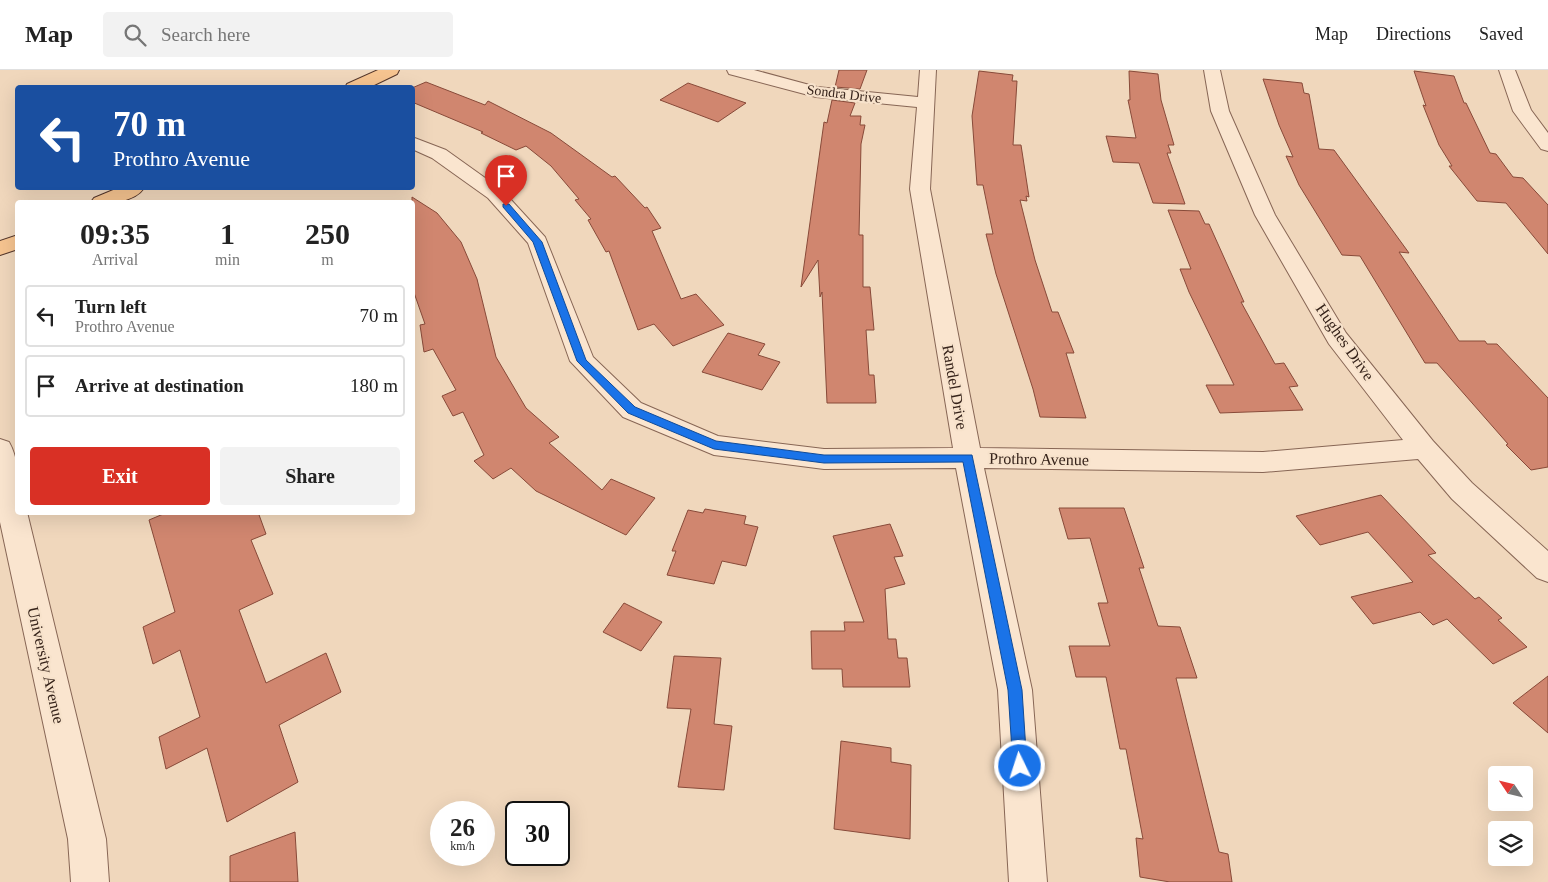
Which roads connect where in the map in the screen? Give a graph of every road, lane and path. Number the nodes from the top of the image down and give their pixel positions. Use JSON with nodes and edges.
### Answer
{"nodes":[{"id":1,"x":390,"y":70,"type":"edge"},
{"id":2,"x":735,"y":70,"type":"edge"},
{"id":3,"x":928,"y":70,"type":"edge"},
{"id":4,"x":1212,"y":70,"type":"edge"},
{"id":5,"x":1507,"y":70,"type":"edge"},
{"id":6,"x":359,"y":85,"type":"edge"},
{"id":7,"x":925,"y":103,"type":"junction"},
{"id":8,"x":415,"y":143,"type":"edge"},
{"id":9,"x":1548,"y":145,"type":"edge"},
{"id":10,"x":129,"y":190,"type":"edge"},
{"id":11,"x":107,"y":200,"type":"edge"},
{"id":12,"x":15,"y":242,"type":"edge"},
{"id":13,"x":0,"y":249,"type":"edge"},
{"id":14,"x":1424,"y":448,"type":"junction"},
{"id":15,"x":0,"y":449,"type":"edge"},
{"id":16,"x":968,"y":458,"type":"junction"},
{"id":17,"x":10,"y":555,"type":"edge"},
{"id":18,"x":1548,"y":569,"type":"edge"},
{"id":19,"x":90,"y":882,"type":"edge"},
{"id":20,"x":1028,"y":882,"type":"edge"}],
"edges":[{"from":1,"to":6,"type":"main road"},
{"from":2,"to":7,"type":"street","name":"Sondra Drive"},
{"from":3,"to":7,"type":"street","name":"Randel Drive"},
{"from":4,"to":14,"type":"street","name":"Hughes Drive"},
{"from":5,"to":9,"type":"street"},
{"from":7,"to":16,"type":"street","name":"Randel Drive"},
{"from":8,"to":16,"type":"street","name":"Prothro Avenue"},
{"from":10,"to":11,"type":"main road"},
{"from":12,"to":13,"type":"main road"},
{"from":14,"to":16,"type":"street","name":"Prothro Avenue"},
{"from":14,"to":18,"type":"street","name":"Hughes Drive"},
{"from":15,"to":17,"type":"street","name":"University Avenue"},
{"from":16,"to":20,"type":"street","name":"Randel Drive"},
{"from":17,"to":19,"type":"street","name":"University Avenue"}]}
